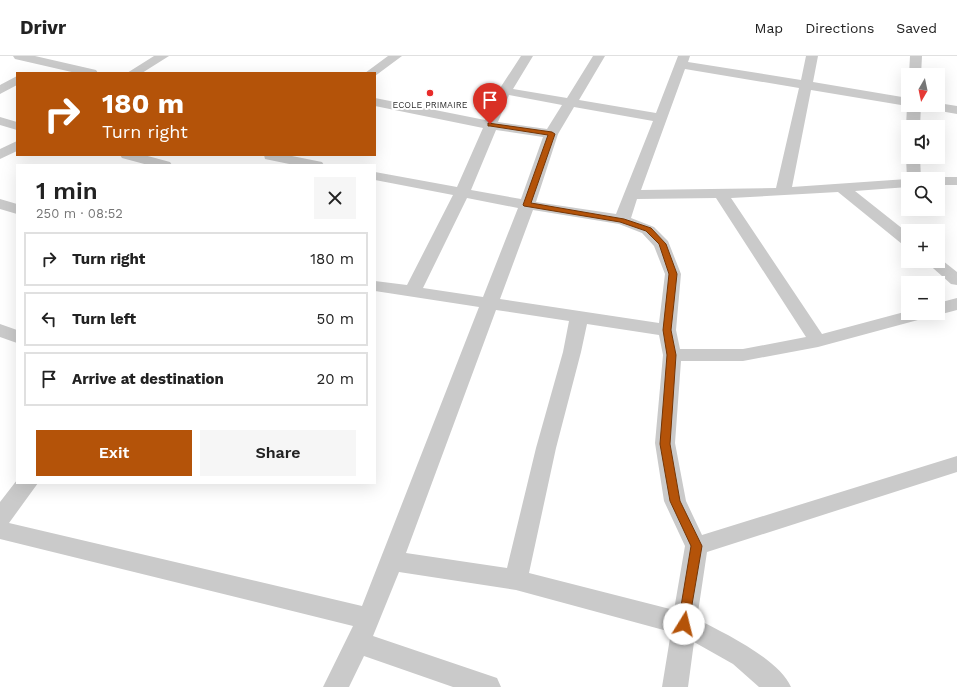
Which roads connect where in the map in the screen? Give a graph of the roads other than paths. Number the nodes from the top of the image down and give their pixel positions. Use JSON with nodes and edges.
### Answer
{"nodes":[{"id":1,"x":19,"y":56,"type":"edge"},
{"id":2,"x":163,"y":56,"type":"edge"},
{"id":3,"x":396,"y":56,"type":"edge"},
{"id":4,"x":527,"y":56,"type":"edge"},
{"id":5,"x":598,"y":56,"type":"edge"},
{"id":6,"x":812,"y":56,"type":"edge"},
{"id":7,"x":916,"y":56,"type":"edge"},
{"id":8,"x":682,"y":60,"type":"edge"},
{"id":9,"x":47,"y":63,"type":"junction"},
{"id":10,"x":916,"y":68,"type":"edge"},
{"id":11,"x":32,"y":72,"type":"edge"},
{"id":12,"x":88,"y":72,"type":"edge"},
{"id":13,"x":135,"y":72,"type":"edge"},
{"id":14,"x":372,"y":72,"type":"edge"},
{"id":15,"x":16,"y":81,"type":"edge"},
{"id":16,"x":805,"y":84,"type":"junction"},
{"id":17,"x":0,"y":90,"type":"edge"},
{"id":18,"x":505,"y":91,"type":"junction"},
{"id":19,"x":901,"y":101,"type":"edge"},
{"id":20,"x":376,"y":102,"type":"edge"},
{"id":21,"x":571,"y":102,"type":"junction"},
{"id":22,"x":945,"y":108,"type":"edge"},
{"id":23,"x":957,"y":110,"type":"edge"},
{"id":24,"x":661,"y":118,"type":"junction"},
{"id":25,"x":0,"y":121,"type":"edge"},
{"id":26,"x":490,"y":124,"type":"junction"},
{"id":27,"x":16,"y":126,"type":"edge"},
{"id":28,"x":552,"y":134,"type":"junction"},
{"id":29,"x":16,"y":146,"type":"edge"},
{"id":30,"x":0,"y":156,"type":"edge"},
{"id":31,"x":131,"y":156,"type":"edge"},
{"id":32,"x":268,"y":159,"type":"edge"},
{"id":33,"x":161,"y":164,"type":"edge"},
{"id":34,"x":309,"y":164,"type":"edge"},
{"id":35,"x":376,"y":176,"type":"edge"},
{"id":36,"x":945,"y":181,"type":"edge"},
{"id":37,"x":957,"y":181,"type":"edge"},
{"id":38,"x":901,"y":184,"type":"edge"},
{"id":39,"x":842,"y":188,"type":"junction"},
{"id":40,"x":462,"y":192,"type":"junction"},
{"id":41,"x":783,"y":192,"type":"junction"},
{"id":42,"x":721,"y":194,"type":"junction"},
{"id":43,"x":633,"y":195,"type":"junction"},
{"id":44,"x":0,"y":204,"type":"edge"},
{"id":45,"x":527,"y":205,"type":"junction"},
{"id":46,"x":16,"y":209,"type":"edge"},
{"id":47,"x":622,"y":220,"type":"junction"},
{"id":48,"x":901,"y":235,"type":"edge"},
{"id":49,"x":942,"y":268,"type":"edge"},
{"id":50,"x":957,"y":280,"type":"edge"},
{"id":51,"x":376,"y":286,"type":"edge"},
{"id":52,"x":412,"y":292,"type":"junction"},
{"id":53,"x":489,"y":303,"type":"junction"},
{"id":54,"x":957,"y":304,"type":"edge"},
{"id":55,"x":945,"y":307,"type":"edge"},
{"id":56,"x":579,"y":317,"type":"junction"},
{"id":57,"x":901,"y":319,"type":"edge"},
{"id":58,"x":0,"y":330,"type":"edge"},
{"id":59,"x":667,"y":330,"type":"junction"},
{"id":60,"x":16,"y":337,"type":"edge"},
{"id":61,"x":818,"y":341,"type":"junction"},
{"id":62,"x":672,"y":355,"type":"junction"},
{"id":63,"x":957,"y":464,"type":"edge"},
{"id":64,"x":26,"y":484,"type":"edge"},
{"id":65,"x":0,"y":518,"type":"edge"},
{"id":66,"x":0,"y":530,"type":"edge"},
{"id":67,"x":696,"y":546,"type":"junction"},
{"id":68,"x":392,"y":561,"type":"junction"},
{"id":69,"x":516,"y":580,"type":"junction"},
{"id":70,"x":369,"y":620,"type":"junction"},
{"id":71,"x":684,"y":624,"type":"junction"},
{"id":72,"x":358,"y":642,"type":"junction"},
{"id":73,"x":336,"y":687,"type":"edge"},
{"id":74,"x":488,"y":687,"type":"edge"},
{"id":75,"x":675,"y":687,"type":"edge"},
{"id":76,"x":778,"y":687,"type":"edge"}],
"edges":[{"from":1,"to":9,"type":"street"},
{"from":2,"to":13,"type":"street"},
{"from":3,"to":14,"type":"street"},
{"from":4,"to":18,"type":"street"},
{"from":5,"to":21,"type":"street"},
{"from":6,"to":16,"type":"street"},
{"from":7,"to":10,"type":"street"},
{"from":8,"to":16,"type":"street"},
{"from":8,"to":24,"type":"street"},
{"from":9,"to":11,"type":"street"},
{"from":9,"to":12,"type":"street"},
{"from":15,"to":17,"type":"street"},
{"from":16,"to":19,"type":"street"},
{"from":16,"to":41,"type":"street"},
{"from":18,"to":21,"type":"street"},
{"from":18,"to":26,"type":"street"},
{"from":20,"to":26,"type":"street"},
{"from":21,"to":24,"type":"street"},
{"from":21,"to":28,"type":"street"},
{"from":22,"to":23,"type":"street"},
{"from":24,"to":43,"type":"street"},
{"from":25,"to":27,"type":"street"},
{"from":26,"to":28,"type":"street"},
{"from":26,"to":40,"type":"street"},
{"from":28,"to":45,"type":"street"},
{"from":29,"to":30,"type":"street"},
{"from":31,"to":33,"type":"street"},
{"from":32,"to":34,"type":"street"},
{"from":35,"to":40,"type":"street"},
{"from":36,"to":37,"type":"street"},
{"from":38,"to":39,"type":"street"},
{"from":39,"to":41,"type":"street"},
{"from":39,"to":48,"type":"street"},
{"from":40,"to":45,"type":"street"},
{"from":40,"to":52,"type":"street"},
{"from":41,"to":42,"type":"street"},
{"from":42,"to":43,"type":"street"},
{"from":42,"to":61,"type":"street"},
{"from":43,"to":47,"type":"street"},
{"from":44,"to":46,"type":"street"},
{"from":45,"to":47,"type":"street"},
{"from":45,"to":53,"type":"street"},
{"from":47,"to":59,"type":"street"},
{"from":49,"to":50,"type":"street"},
{"from":51,"to":52,"type":"street"},
{"from":52,"to":53,"type":"street"},
{"from":53,"to":56,"type":"street"},
{"from":53,"to":68,"type":"street"},
{"from":54,"to":55,"type":"street"},
{"from":56,"to":59,"type":"street"},
{"from":56,"to":69,"type":"street"},
{"from":57,"to":61,"type":"street"},
{"from":58,"to":60,"type":"street"},
{"from":59,"to":62,"type":"street"},
{"from":61,"to":62,"type":"street"},
{"from":62,"to":67,"type":"street"},
{"from":63,"to":67,"type":"street"},
{"from":64,"to":65,"type":"street"},
{"from":66,"to":70,"type":"street"},
{"from":67,"to":71,"type":"street"},
{"from":68,"to":69,"type":"street"},
{"from":68,"to":70,"type":"street"},
{"from":69,"to":71,"type":"street"},
{"from":70,"to":72,"type":"street"},
{"from":71,"to":75,"type":"street"},
{"from":71,"to":76,"type":"street"},
{"from":72,"to":73,"type":"street"},
{"from":72,"to":74,"type":"street"}]}
